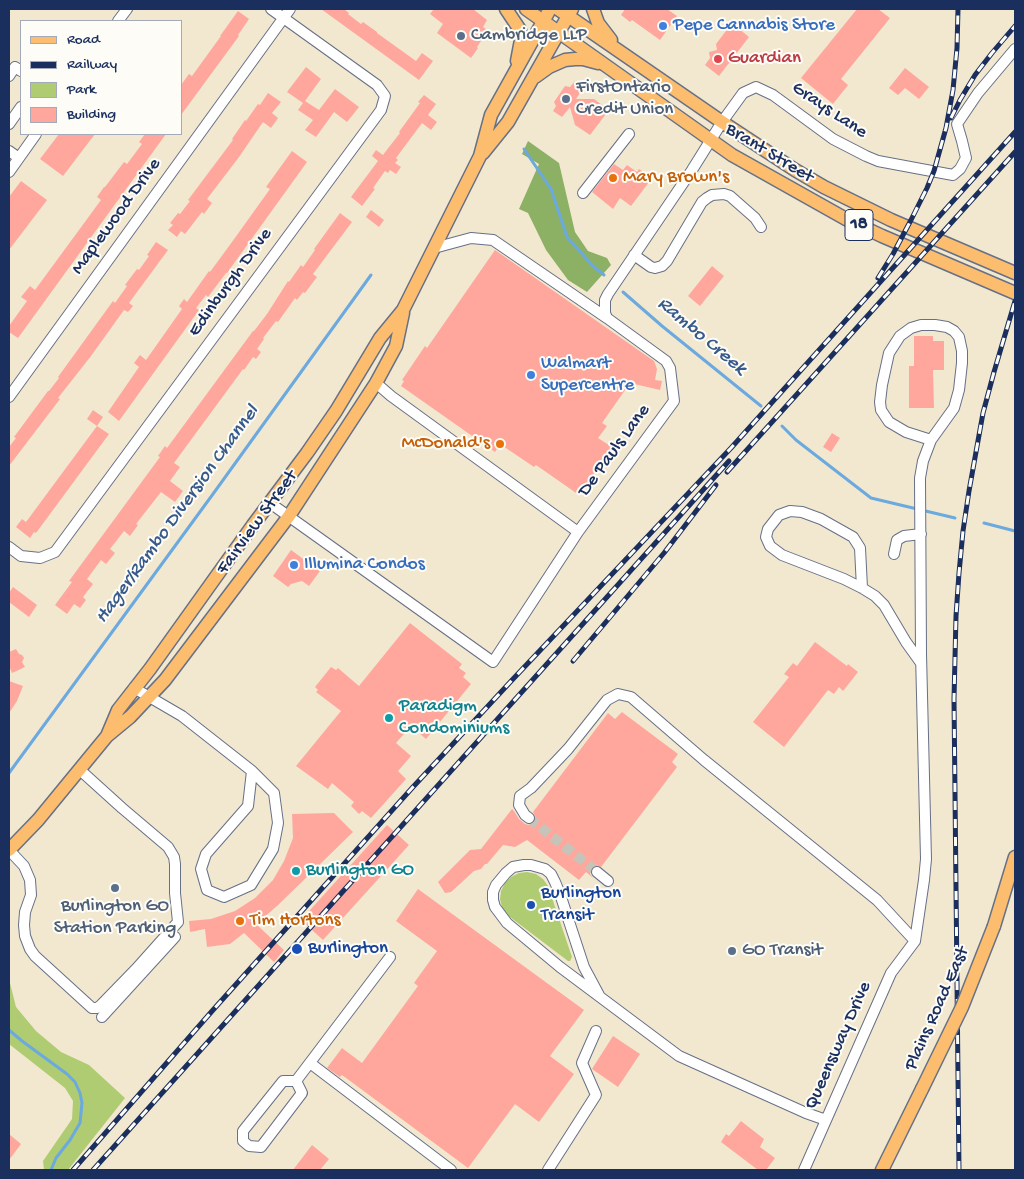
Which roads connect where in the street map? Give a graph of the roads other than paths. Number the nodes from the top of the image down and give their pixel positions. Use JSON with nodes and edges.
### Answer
{"nodes":[{"id":1,"x":127,"y":9,"type":"edge"},
{"id":2,"x":271,"y":9,"type":"edge"},
{"id":3,"x":506,"y":9,"type":"edge"},
{"id":4,"x":526,"y":9,"type":"edge"},
{"id":5,"x":550,"y":9,"type":"edge"},
{"id":6,"x":593,"y":9,"type":"edge"},
{"id":7,"x":566,"y":11,"type":"edge"},
{"id":8,"x":287,"y":13,"type":"edge"},
{"id":9,"x":119,"y":20,"type":"edge"},
{"id":10,"x":543,"y":21,"type":"junction"},
{"id":11,"x":559,"y":32,"type":"junction"},
{"id":12,"x":1015,"y":48,"type":"edge"},
{"id":13,"x":621,"y":52,"type":"junction"},
{"id":14,"x":607,"y":66,"type":"junction"},
{"id":15,"x":20,"y":70,"type":"edge"},
{"id":16,"x":515,"y":72,"type":"junction"},
{"id":17,"x":9,"y":76,"type":"edge"},
{"id":18,"x":533,"y":78,"type":"junction"},
{"id":19,"x":20,"y":108,"type":"edge"},
{"id":20,"x":722,"y":122,"type":"junction"},
{"id":21,"x":9,"y":124,"type":"edge"},
{"id":22,"x":629,"y":134,"type":"dead end"},
{"id":23,"x":35,"y":135,"type":"edge"},
{"id":24,"x":710,"y":141,"type":"junction"},
{"id":25,"x":9,"y":151,"type":"edge"},
{"id":26,"x":480,"y":156,"type":"junction"},
{"id":27,"x":19,"y":158,"type":"junction"},
{"id":28,"x":9,"y":172,"type":"edge"},
{"id":29,"x":583,"y":193,"type":"dead end"},
{"id":30,"x":762,"y":227,"type":"dead end"},
{"id":31,"x":434,"y":248,"type":"junction"},
{"id":32,"x":634,"y":255,"type":"junction"},
{"id":33,"x":1015,"y":273,"type":"edge"},
{"id":34,"x":1015,"y":293,"type":"edge"},
{"id":35,"x":403,"y":310,"type":"junction"},
{"id":36,"x":607,"y":318,"type":"junction"},
{"id":37,"x":376,"y":383,"type":"junction"},
{"id":38,"x":9,"y":397,"type":"edge"},
{"id":39,"x":931,"y":440,"type":"junction"},
{"id":40,"x":270,"y":503,"type":"junction"},
{"id":41,"x":289,"y":516,"type":"junction"},
{"id":42,"x":578,"y":532,"type":"junction"},
{"id":43,"x":921,"y":534,"type":"junction"},
{"id":44,"x":9,"y":547,"type":"edge"},
{"id":45,"x":894,"y":554,"type":"dead end"},
{"id":46,"x":862,"y":588,"type":"junction"},
{"id":47,"x":921,"y":663,"type":"junction"},
{"id":48,"x":134,"y":688,"type":"junction"},
{"id":49,"x":149,"y":697,"type":"junction"},
{"id":50,"x":107,"y":736,"type":"junction"},
{"id":51,"x":80,"y":770,"type":"junction"},
{"id":52,"x":252,"y":771,"type":"junction"},
{"id":53,"x":529,"y":818,"type":"tunnel mouth"},
{"id":54,"x":9,"y":850,"type":"edge"},
{"id":55,"x":1015,"y":857,"type":"edge"},
{"id":56,"x":597,"y":872,"type":"tunnel mouth"},
{"id":57,"x":608,"y":880,"type":"dead end"},
{"id":58,"x":175,"y":937,"type":"dead end"},
{"id":59,"x":914,"y":941,"type":"junction"},
{"id":60,"x":390,"y":957,"type":"dead end"},
{"id":61,"x":599,"y":995,"type":"junction"},
{"id":62,"x":102,"y":1017,"type":"dead end"},
{"id":63,"x":596,"y":1031,"type":"dead end"},
{"id":64,"x":310,"y":1063,"type":"junction"},
{"id":65,"x":296,"y":1081,"type":"junction"},
{"id":66,"x":826,"y":1120,"type":"junction"},
{"id":67,"x":451,"y":1170,"type":"edge"},
{"id":68,"x":548,"y":1170,"type":"edge"},
{"id":69,"x":804,"y":1170,"type":"edge"},
{"id":70,"x":882,"y":1170,"type":"edge"}],
"edges":[{"from":1,"to":9,"type":"street"},
{"from":2,"to":8,"type":"street"},
{"from":3,"to":16,"type":"main road"},
{"from":4,"to":10,"type":"main road","name":"Brant Street"},
{"from":5,"to":10,"type":"main road","name":"Fairview Street"},
{"from":6,"to":13,"type":"main road"},
{"from":7,"to":11,"type":"main road","name":"Fairview Street"},
{"from":7,"to":13,"type":"main road","name":"Brant Street","number":"18"},
{"from":8,"to":38,"type":"street","name":"Maplewood Drive"},
{"from":8,"to":44,"type":"street","name":"Edinburgh Drive"},
{"from":10,"to":11,"type":"main road","name":"Brant Street"},
{"from":10,"to":16,"type":"main road","name":"Fairview Street"},
{"from":11,"to":14,"type":"main road","name":"Brant Street","number":"18"},
{"from":11,"to":18,"type":"main road","name":"Fairview Street"},
{"from":12,"to":20,"type":"street","name":"Grays Lane"},
{"from":13,"to":20,"type":"main road","name":"Brant Street","number":"18"},
{"from":14,"to":18,"type":"main road"},
{"from":14,"to":24,"type":"main road","name":"Brant Street","number":"18"},
{"from":15,"to":17,"type":"street"},
{"from":16,"to":26,"type":"main road","name":"Fairview Street"},
{"from":18,"to":26,"type":"main road","name":"Fairview Street"},
{"from":19,"to":21,"type":"street"},
{"from":20,"to":24,"type":"street","name":"Grays Lane"},
{"from":20,"to":33,"type":"main road","name":"Brant Street","number":"18"},
{"from":22,"to":29,"type":"street"},
{"from":23,"to":27,"type":"street"},
{"from":24,"to":32,"type":"street"},
{"from":24,"to":34,"type":"main road","name":"Brant Street","number":"18"},
{"from":25,"to":27,"type":"street"},
{"from":26,"to":31,"type":"main road","name":"Fairview Street"},
{"from":27,"to":28,"type":"street"},
{"from":30,"to":32,"type":"street"},
{"from":31,"to":35,"type":"main road","name":"Fairview Street"},
{"from":31,"to":36,"type":"street","name":"De Pauls Lane"},
{"from":32,"to":36,"type":"street"},
{"from":35,"to":37,"type":"main road","name":"Fairview Street"},
{"from":35,"to":40,"type":"main road","name":"Fairview Street"},
{"from":36,"to":42,"type":"street","name":"De Pauls Lane"},
{"from":37,"to":41,"type":"main road","name":"Fairview Street"},
{"from":37,"to":42,"type":"street"},
{"from":39,"to":39,"type":"street"},
{"from":39,"to":43,"type":"street"},
{"from":40,"to":41,"type":"street"},
{"from":40,"to":48,"type":"main road","name":"Fairview Street"},
{"from":41,"to":42,"type":"street","name":"De Pauls Lane"},
{"from":41,"to":49,"type":"main road","name":"Fairview Street"},
{"from":43,"to":45,"type":"street"},
{"from":43,"to":47,"type":"street"},
{"from":46,"to":46,"type":"street"},
{"from":46,"to":47,"type":"street"},
{"from":47,"to":59,"type":"street"},
{"from":48,"to":49,"type":"street"},
{"from":48,"to":50,"type":"main road","name":"Fairview Street"},
{"from":49,"to":50,"type":"main road","name":"Fairview Street"},
{"from":49,"to":52,"type":"street"},
{"from":50,"to":51,"type":"main road","name":"Fairview Street"},
{"from":51,"to":54,"type":"main road","name":"Fairview Street"},
{"from":51,"to":54,"type":"street"},
{"from":52,"to":52,"type":"street"},
{"from":53,"to":59,"type":"street"},
{"from":55,"to":70,"type":"main road","name":"Plains Road East","bridge":true},
{"from":56,"to":57,"type":"street"},
{"from":58,"to":62,"type":"street"},
{"from":59,"to":66,"type":"street","name":"Queensway Drive"},
{"from":60,"to":64,"type":"street"},
{"from":61,"to":61,"type":"street"},
{"from":61,"to":66,"type":"street"},
{"from":63,"to":68,"type":"street"},
{"from":64,"to":65,"type":"street"},
{"from":64,"to":67,"type":"street"},
{"from":65,"to":65,"type":"street"},
{"from":66,"to":69,"type":"street","name":"Queensway Drive"}]}
